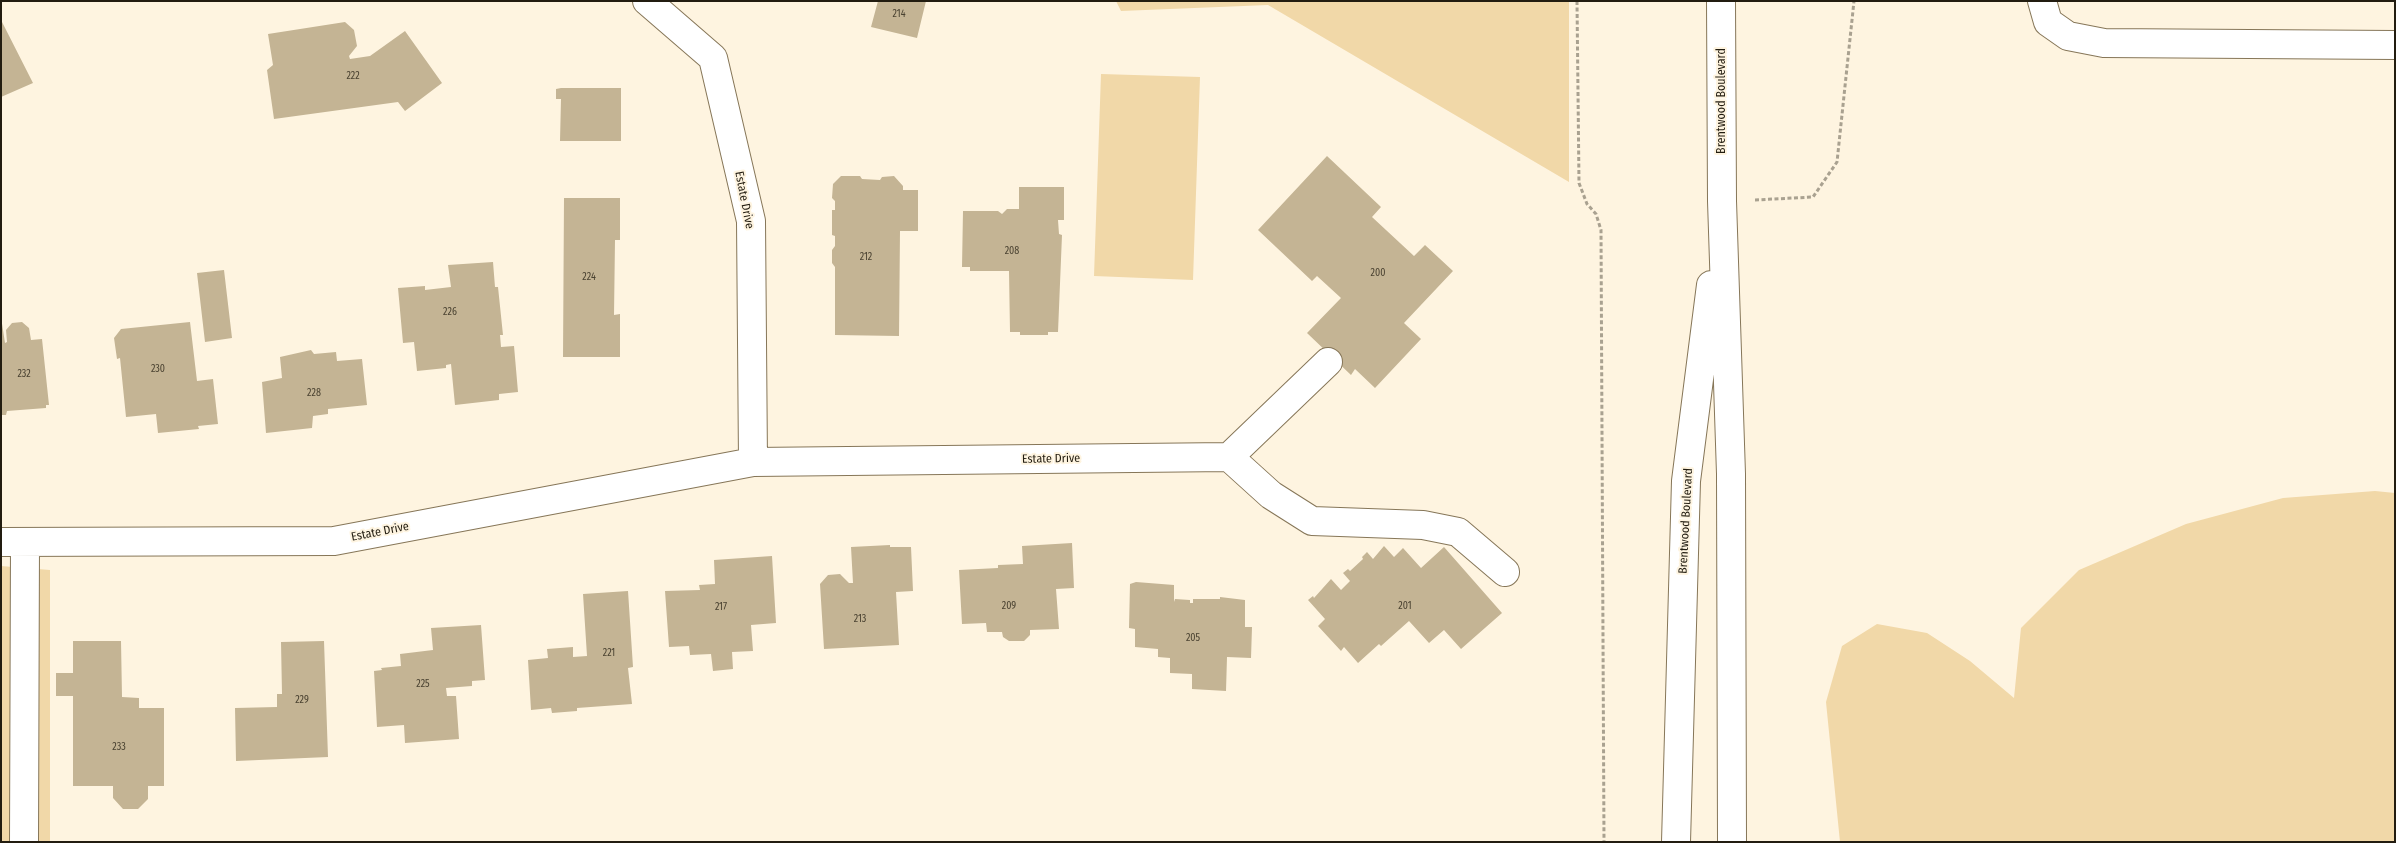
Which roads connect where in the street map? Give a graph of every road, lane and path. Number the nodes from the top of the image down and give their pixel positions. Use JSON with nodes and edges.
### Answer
{"nodes":[{"id":1,"x":647,"y":1,"type":"edge"},
{"id":2,"x":1577,"y":1,"type":"edge"},
{"id":3,"x":1721,"y":1,"type":"edge"},
{"id":4,"x":1854,"y":1,"type":"edge"},
{"id":5,"x":2042,"y":1,"type":"edge"},
{"id":6,"x":2395,"y":45,"type":"edge"},
{"id":7,"x":1722,"y":201,"type":"junction"},
{"id":8,"x":1328,"y":362,"type":"dead end"},
{"id":9,"x":1229,"y":457,"type":"junction"},
{"id":10,"x":753,"y":462,"type":"junction"},
{"id":11,"x":13,"y":542,"type":"edge"},
{"id":12,"x":1505,"y":572,"type":"dead end"},
{"id":13,"x":24,"y":842,"type":"edge"},
{"id":14,"x":1604,"y":842,"type":"edge"},
{"id":15,"x":1676,"y":842,"type":"edge"},
{"id":16,"x":1732,"y":842,"type":"edge"}],
"edges":[{"from":1,"to":10,"type":"street","name":"Estate Drive"},
{"from":2,"to":14,"type":"path"},
{"from":3,"to":7,"type":"street","name":"Brentwood Boulevard"},
{"from":4,"to":7,"type":"path"},
{"from":5,"to":6,"type":"street"},
{"from":7,"to":15,"type":"street","name":"Brentwood Boulevard"},
{"from":7,"to":16,"type":"street","name":"Brentwood Boulevard"},
{"from":8,"to":9,"type":"street"},
{"from":9,"to":10,"type":"street","name":"Estate Drive"},
{"from":9,"to":12,"type":"street"},
{"from":10,"to":11,"type":"street","name":"Estate Drive"},
{"from":11,"to":13,"type":"street"}]}
